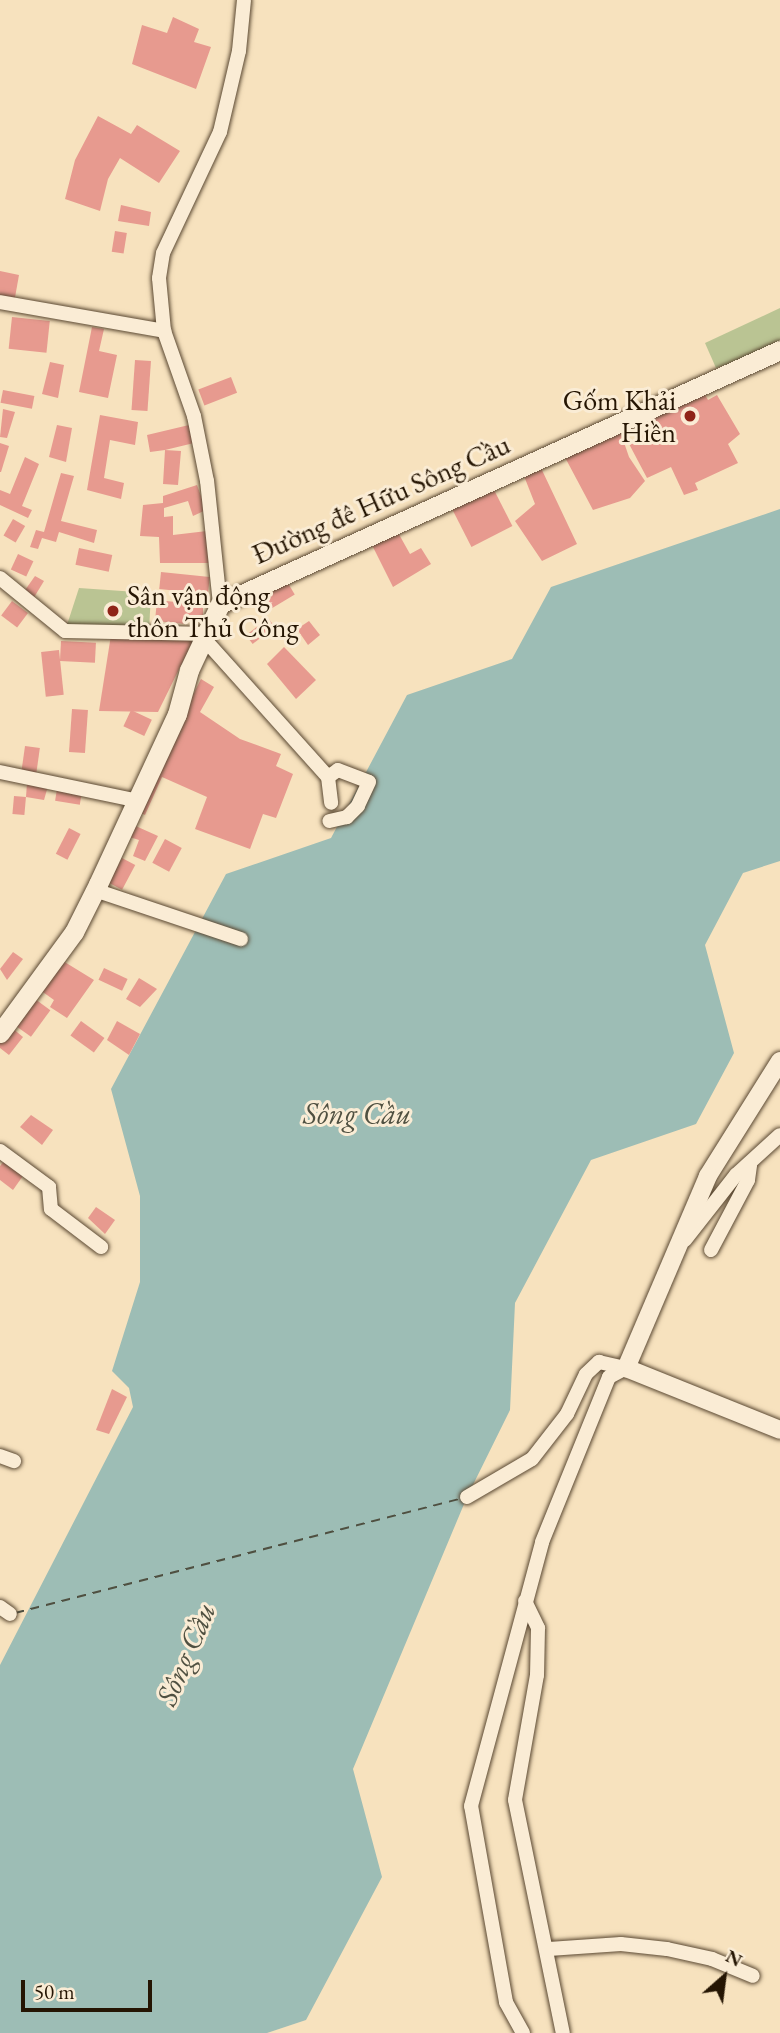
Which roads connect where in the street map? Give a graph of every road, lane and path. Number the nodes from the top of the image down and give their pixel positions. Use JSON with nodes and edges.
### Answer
{"nodes":[{"id":1,"x":244,"y":0,"type":"edge"},
{"id":2,"x":0,"y":302,"type":"edge"},
{"id":3,"x":164,"y":331,"type":"junction"},
{"id":4,"x":780,"y":350,"type":"edge"},
{"id":5,"x":0,"y":578,"type":"edge"},
{"id":6,"x":220,"y":604,"type":"junction"},
{"id":7,"x":207,"y":637,"type":"junction"},
{"id":8,"x":0,"y":772,"type":"edge"},
{"id":9,"x":328,"y":777,"type":"junction"},
{"id":10,"x":134,"y":800,"type":"junction"},
{"id":11,"x":331,"y":803,"type":"dead end"},
{"id":12,"x":329,"y":821,"type":"dead end"},
{"id":13,"x":95,"y":890,"type":"junction"},
{"id":14,"x":241,"y":939,"type":"dead end"},
{"id":15,"x":0,"y":1033,"type":"edge"},
{"id":16,"x":780,"y":1061,"type":"edge"},
{"id":17,"x":780,"y":1135,"type":"edge"},
{"id":18,"x":0,"y":1151,"type":"edge"},
{"id":19,"x":750,"y":1165,"type":"junction"},
{"id":20,"x":101,"y":1247,"type":"dead end"},
{"id":21,"x":680,"y":1247,"type":"junction"},
{"id":22,"x":711,"y":1250,"type":"dead end"},
{"id":23,"x":626,"y":1368,"type":"junction"},
{"id":24,"x":780,"y":1430,"type":"edge"},
{"id":25,"x":467,"y":1497,"type":"dead end"},
{"id":26,"x":525,"y":1601,"type":"junction"},
{"id":27,"x":549,"y":1949,"type":"junction"},
{"id":28,"x":753,"y":1976,"type":"dead end"},
{"id":29,"x":523,"y":2033,"type":"edge"},
{"id":30,"x":563,"y":2033,"type":"edge"}],
"edges":[{"from":1,"to":3,"type":"street"},
{"from":2,"to":3,"type":"street"},
{"from":3,"to":6,"type":"street"},
{"from":4,"to":6,"type":"main road","name":"Đường đê Hữu Sông Cầu"},
{"from":5,"to":7,"type":"street"},
{"from":6,"to":7,"type":"main road"},
{"from":7,"to":9,"type":"street"},
{"from":7,"to":10,"type":"main road"},
{"from":8,"to":10,"type":"street"},
{"from":9,"to":11,"type":"street"},
{"from":9,"to":12,"type":"street"},
{"from":10,"to":13,"type":"main road"},
{"from":13,"to":14,"type":"street"},
{"from":13,"to":15,"type":"main road"},
{"from":16,"to":21,"type":"street"},
{"from":17,"to":19,"type":"street"},
{"from":18,"to":20,"type":"street"},
{"from":19,"to":21,"type":"street"},
{"from":19,"to":22,"type":"street"},
{"from":21,"to":23,"type":"street"},
{"from":23,"to":24,"type":"street"},
{"from":23,"to":25,"type":"street"},
{"from":23,"to":26,"type":"street"},
{"from":26,"to":27,"type":"street"},
{"from":26,"to":29,"type":"street"},
{"from":27,"to":28,"type":"street"},
{"from":27,"to":30,"type":"street"}]}
